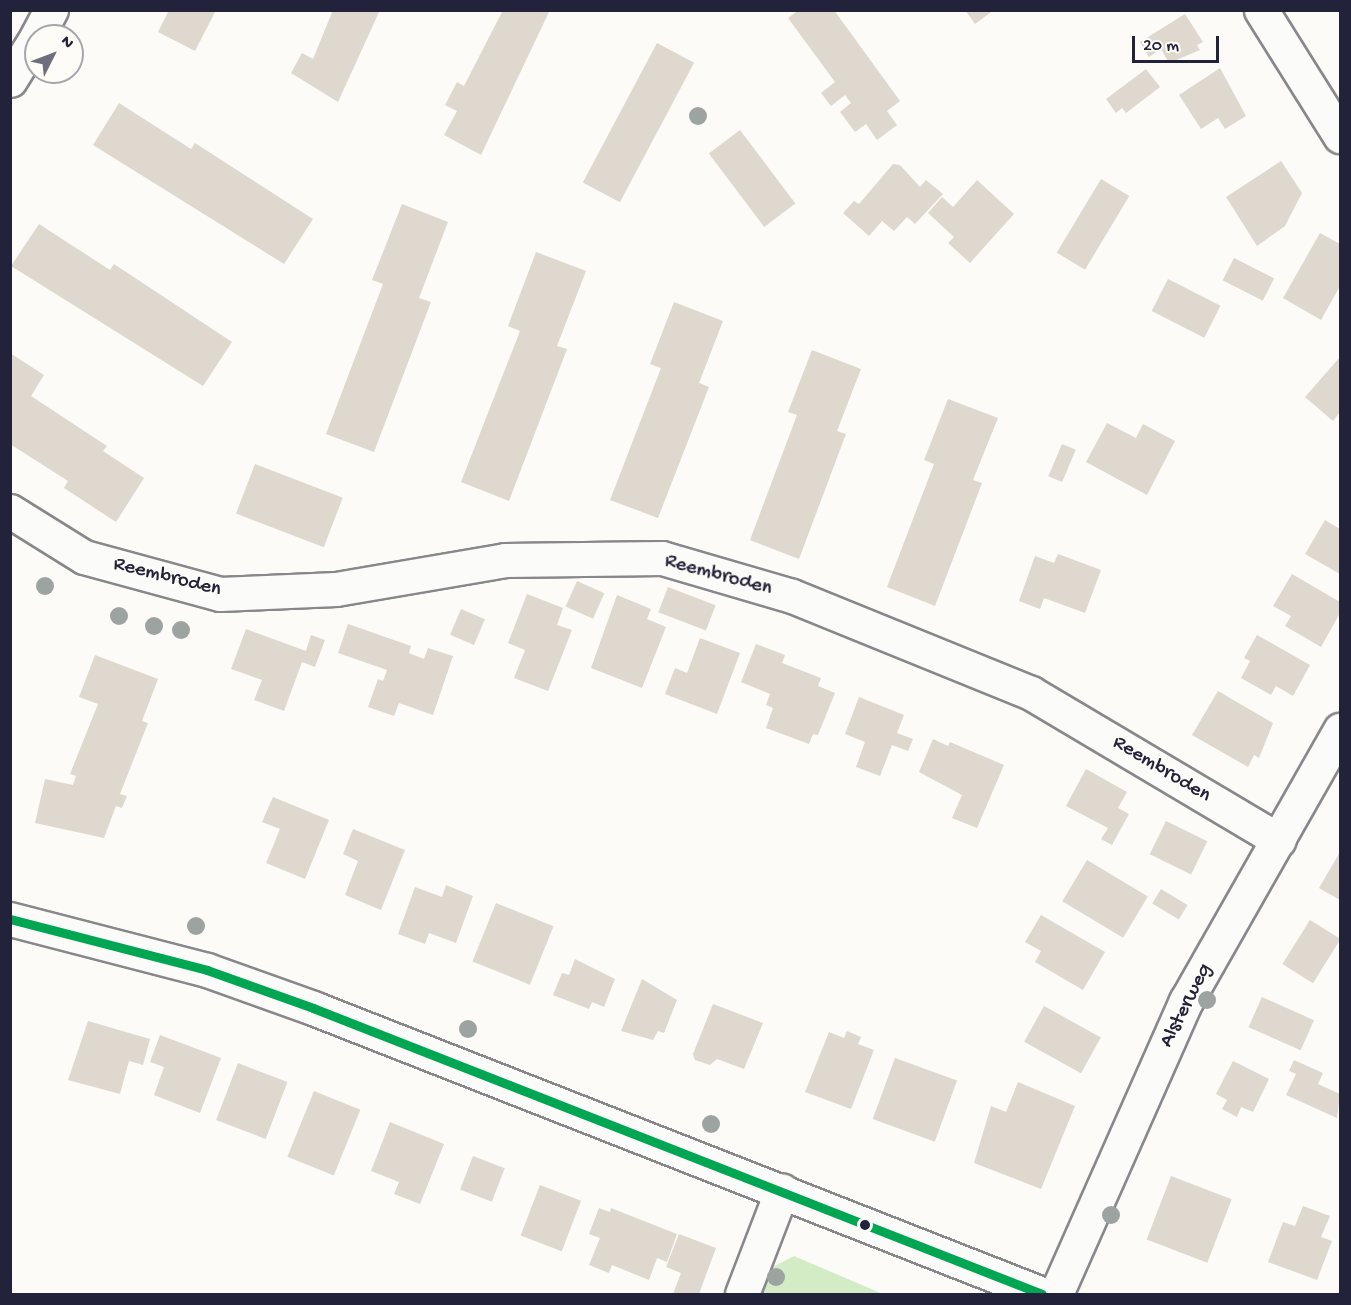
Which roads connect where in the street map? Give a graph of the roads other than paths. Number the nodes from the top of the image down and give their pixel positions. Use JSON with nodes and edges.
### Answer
{"nodes":[{"id":1,"x":51,"y":10,"type":"edge"},
{"id":2,"x":1262,"y":10,"type":"edge"},
{"id":3,"x":44,"y":24,"type":"edge"},
{"id":4,"x":24,"y":58,"type":"edge"},
{"id":5,"x":10,"y":80,"type":"edge"},
{"id":6,"x":1341,"y":136,"type":"edge"},
{"id":7,"x":10,"y":511,"type":"edge"},
{"id":8,"x":1341,"y":730,"type":"edge"},
{"id":9,"x":1330,"y":770,"type":"edge"},
{"id":10,"x":1279,"y":840,"type":"junction"},
{"id":11,"x":10,"y":919,"type":"edge"},
{"id":12,"x":782,"y":1190,"type":"junction"},
{"id":13,"x":742,"y":1294,"type":"edge"},
{"id":14,"x":1042,"y":1294,"type":"edge"},
{"id":15,"x":1056,"y":1294,"type":"edge"}],
"edges":[{"from":1,"to":3,"type":"street"},
{"from":2,"to":6,"type":"street"},
{"from":4,"to":5,"type":"street"},
{"from":7,"to":10,"type":"street","name":"Reembroden"},
{"from":8,"to":9,"type":"street","name":"Alsterweg"},
{"from":9,"to":10,"type":"street","name":"Alsterweg"},
{"from":10,"to":15,"type":"street","name":"Alsterweg"},
{"from":11,"to":12,"type":"street"},
{"from":12,"to":13,"type":"street"},
{"from":12,"to":14,"type":"street"}]}
